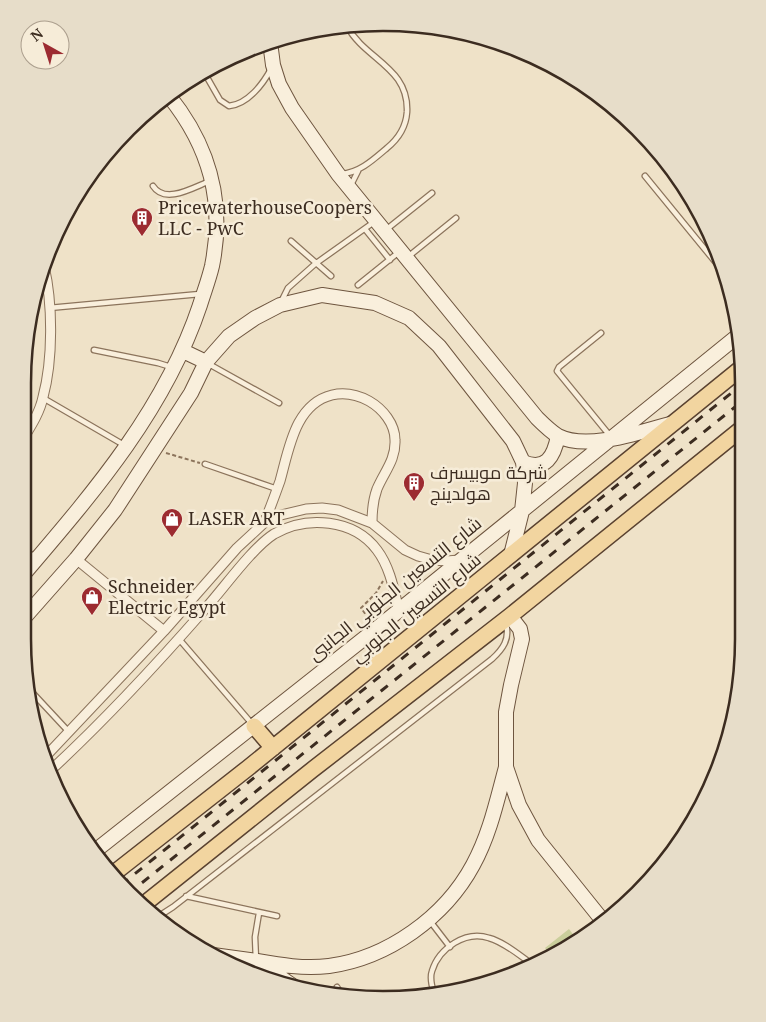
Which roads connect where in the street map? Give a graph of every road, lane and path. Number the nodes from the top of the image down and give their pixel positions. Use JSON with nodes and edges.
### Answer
{"nodes":[{"id":1,"x":351,"y":33,"type":"edge"},
{"id":2,"x":271,"y":50,"type":"edge"},
{"id":3,"x":273,"y":65,"type":"junction"},
{"id":4,"x":207,"y":78,"type":"edge"},
{"id":5,"x":173,"y":101,"type":"edge"},
{"id":6,"x":358,"y":170,"type":"junction"},
{"id":7,"x":338,"y":174,"type":"junction"},
{"id":8,"x":645,"y":176,"type":"dead end"},
{"id":9,"x":212,"y":180,"type":"junction"},
{"id":10,"x":153,"y":186,"type":"dead end"},
{"id":11,"x":350,"y":189,"type":"junction"},
{"id":12,"x":432,"y":192,"type":"dead end"},
{"id":13,"x":456,"y":218,"type":"dead end"},
{"id":14,"x":375,"y":227,"type":"junction"},
{"id":15,"x":290,"y":241,"type":"dead end"},
{"id":16,"x":398,"y":256,"type":"junction"},
{"id":17,"x":711,"y":257,"type":"edge"},
{"id":18,"x":315,"y":264,"type":"junction"},
{"id":19,"x":331,"y":276,"type":"dead end"},
{"id":20,"x":46,"y":283,"type":"edge"},
{"id":21,"x":358,"y":285,"type":"dead end"},
{"id":22,"x":204,"y":294,"type":"junction"},
{"id":23,"x":280,"y":305,"type":"junction"},
{"id":24,"x":49,"y":308,"type":"junction"},
{"id":25,"x":601,"y":333,"type":"dead end"},
{"id":26,"x":732,"y":340,"type":"edge"},
{"id":27,"x":94,"y":350,"type":"dead end"},
{"id":28,"x":183,"y":351,"type":"junction"},
{"id":29,"x":206,"y":362,"type":"junction"},
{"id":30,"x":174,"y":368,"type":"junction"},
{"id":31,"x":735,"y":373,"type":"edge"},
{"id":32,"x":43,"y":398,"type":"junction"},
{"id":33,"x":279,"y":403,"type":"dead end"},
{"id":34,"x":670,"y":424,"type":"junction"},
{"id":35,"x":31,"y":425,"type":"edge"},
{"id":36,"x":735,"y":434,"type":"edge"},
{"id":37,"x":558,"y":436,"type":"junction"},
{"id":38,"x":612,"y":438,"type":"junction"},
{"id":39,"x":127,"y":447,"type":"junction"},
{"id":40,"x":154,"y":449,"type":"junction"},
{"id":41,"x":523,"y":462,"type":"junction"},
{"id":42,"x":205,"y":464,"type":"joint"},
{"id":43,"x":277,"y":489,"type":"junction"},
{"id":44,"x":522,"y":511,"type":"junction"},
{"id":45,"x":264,"y":523,"type":"junction"},
{"id":46,"x":372,"y":523,"type":"junction"},
{"id":47,"x":31,"y":554,"type":"edge"},
{"id":48,"x":511,"y":555,"type":"junction"},
{"id":49,"x":37,"y":559,"type":"junction"},
{"id":50,"x":76,"y":559,"type":"junction"},
{"id":51,"x":462,"y":560,"type":"junction"},
{"id":52,"x":31,"y":566,"type":"edge"},
{"id":53,"x":386,"y":566,"type":"junction"},
{"id":54,"x":201,"y":588,"type":"junction"},
{"id":55,"x":214,"y":599,"type":"junction"},
{"id":56,"x":31,"y":609,"type":"edge"},
{"id":57,"x":399,"y":610,"type":"junction"},
{"id":58,"x":507,"y":618,"type":"junction"},
{"id":59,"x":376,"y":629,"type":"junction"},
{"id":60,"x":164,"y":631,"type":"junction"},
{"id":61,"x":179,"y":639,"type":"junction"},
{"id":62,"x":36,"y":697,"type":"edge"},
{"id":63,"x":254,"y":726,"type":"junction"},
{"id":64,"x":69,"y":732,"type":"junction"},
{"id":65,"x":273,"y":748,"type":"junction"},
{"id":66,"x":50,"y":751,"type":"edge"},
{"id":67,"x":55,"y":766,"type":"edge"},
{"id":68,"x":506,"y":767,"type":"junction"},
{"id":69,"x":498,"y":800,"type":"junction"},
{"id":70,"x":519,"y":805,"type":"junction"},
{"id":71,"x":100,"y":847,"type":"edge"},
{"id":72,"x":118,"y":870,"type":"edge"},
{"id":73,"x":186,"y":896,"type":"junction"},
{"id":74,"x":148,"y":901,"type":"edge"},
{"id":75,"x":163,"y":913,"type":"edge"},
{"id":76,"x":259,"y":913,"type":"junction"},
{"id":77,"x":278,"y":916,"type":"dead end"},
{"id":78,"x":599,"y":916,"type":"edge"},
{"id":79,"x":429,"y":920,"type":"junction"},
{"id":80,"x":450,"y":947,"type":"junction"},
{"id":81,"x":236,"y":958,"type":"edge"},
{"id":82,"x":526,"y":960,"type":"edge"},
{"id":83,"x":256,"y":961,"type":"junction"},
{"id":84,"x":293,"y":966,"type":"junction"},
{"id":85,"x":274,"y":973,"type":"edge"},
{"id":86,"x":288,"y":978,"type":"edge"},
{"id":87,"x":433,"y":987,"type":"edge"}],
"edges":[{"from":1,"to":6,"type":"lane"},
{"from":2,"to":3,"type":"street"},
{"from":3,"to":4,"type":"lane"},
{"from":3,"to":7,"type":"street"},
{"from":5,"to":9,"type":"street"},
{"from":6,"to":7,"type":"lane"},
{"from":6,"to":11,"type":"lane"},
{"from":7,"to":11,"type":"street"},
{"from":8,"to":17,"type":"lane"},
{"from":9,"to":10,"type":"lane"},
{"from":9,"to":22,"type":"street"},
{"from":11,"to":14,"type":"street"},
{"from":12,"to":14,"type":"lane"},
{"from":13,"to":16,"type":"lane"},
{"from":14,"to":16,"type":"street"},
{"from":14,"to":18,"type":"lane"},
{"from":15,"to":18,"type":"lane"},
{"from":16,"to":21,"type":"lane"},
{"from":16,"to":37,"type":"street"},
{"from":18,"to":19,"type":"lane"},
{"from":18,"to":23,"type":"lane"},
{"from":20,"to":24,"type":"street"},
{"from":22,"to":24,"type":"lane"},
{"from":22,"to":28,"type":"street"},
{"from":23,"to":29,"type":"street"},
{"from":23,"to":41,"type":"street"},
{"from":24,"to":32,"type":"street"},
{"from":25,"to":38,"type":"lane"},
{"from":26,"to":38,"type":"street","name":"شارع التسعين الجنوبي الجانبى"},
{"from":27,"to":30,"type":"lane"},
{"from":28,"to":29,"type":"street"},
{"from":28,"to":30,"type":"street"},
{"from":29,"to":33,"type":"lane"},
{"from":29,"to":40,"type":"street"},
{"from":30,"to":39,"type":"street"},
{"from":31,"to":34,"type":"main road","name":"شارع التسعين الجنوبي"},
{"from":32,"to":35,"type":"street"},
{"from":32,"to":39,"type":"lane"},
{"from":34,"to":38,"type":"street"},
{"from":34,"to":48,"type":"main road","name":"شارع التسعين الجنوبي"},
{"from":36,"to":58,"type":"main road"},
{"from":37,"to":38,"type":"street"},
{"from":37,"to":41,"type":"street"},
{"from":38,"to":44,"type":"street","name":"شارع التسعين الجنوبي الجانبى"},
{"from":39,"to":49,"type":"street"},
{"from":40,"to":42,"type":"path"},
{"from":40,"to":50,"type":"street"},
{"from":41,"to":44,"type":"street"},
{"from":42,"to":43,"type":"lane"},
{"from":43,"to":45,"type":"street"},
{"from":43,"to":46,"type":"street"},
{"from":44,"to":48,"type":"street"},
{"from":44,"to":51,"type":"street","name":"شارع التسعين الجنوبي الجانبى"},
{"from":45,"to":46,"type":"street"},
{"from":45,"to":54,"type":"street"},
{"from":46,"to":51,"type":"street"},
{"from":47,"to":49,"type":"lane"},
{"from":48,"to":65,"type":"main road","name":"شارع التسعين الجنوبي"},
{"from":49,"to":52,"type":"street"},
{"from":50,"to":56,"type":"street"},
{"from":50,"to":60,"type":"street"},
{"from":51,"to":57,"type":"street","name":"شارع التسعين الجنوبي الجانبى"},
{"from":53,"to":55,"type":"street"},
{"from":53,"to":57,"type":"street"},
{"from":53,"to":59,"type":"path"},
{"from":54,"to":55,"type":"street"},
{"from":54,"to":60,"type":"street"},
{"from":55,"to":61,"type":"street"},
{"from":57,"to":59,"type":"street","name":"شارع التسعين الجنوبي الجانبى"},
{"from":58,"to":68,"type":"street"},
{"from":58,"to":73,"type":"lane"},
{"from":58,"to":74,"type":"main road"},
{"from":59,"to":63,"type":"street","name":"شارع التسعين الجنوبي الجانبى"},
{"from":60,"to":64,"type":"street"},
{"from":61,"to":63,"type":"lane"},
{"from":61,"to":67,"type":"street"},
{"from":62,"to":64,"type":"lane"},
{"from":63,"to":65,"type":"main road"},
{"from":63,"to":71,"type":"street","name":"شارع التسعين الجنوبي الجانبى"},
{"from":64,"to":66,"type":"street"},
{"from":65,"to":72,"type":"main road","name":"شارع التسعين الجنوبي"},
{"from":68,"to":69,"type":"street"},
{"from":68,"to":70,"type":"street"},
{"from":69,"to":70,"type":"street"},
{"from":69,"to":79,"type":"street"},
{"from":70,"to":78,"type":"street"},
{"from":73,"to":75,"type":"lane"},
{"from":73,"to":76,"type":"lane"},
{"from":76,"to":77,"type":"lane"},
{"from":76,"to":83,"type":"lane"},
{"from":79,"to":80,"type":"lane"},
{"from":79,"to":84,"type":"street"},
{"from":80,"to":82,"type":"lane"},
{"from":80,"to":87,"type":"lane"},
{"from":81,"to":83,"type":"street"},
{"from":83,"to":84,"type":"street"},
{"from":83,"to":85,"type":"street"},
{"from":84,"to":86,"type":"street"}]}
